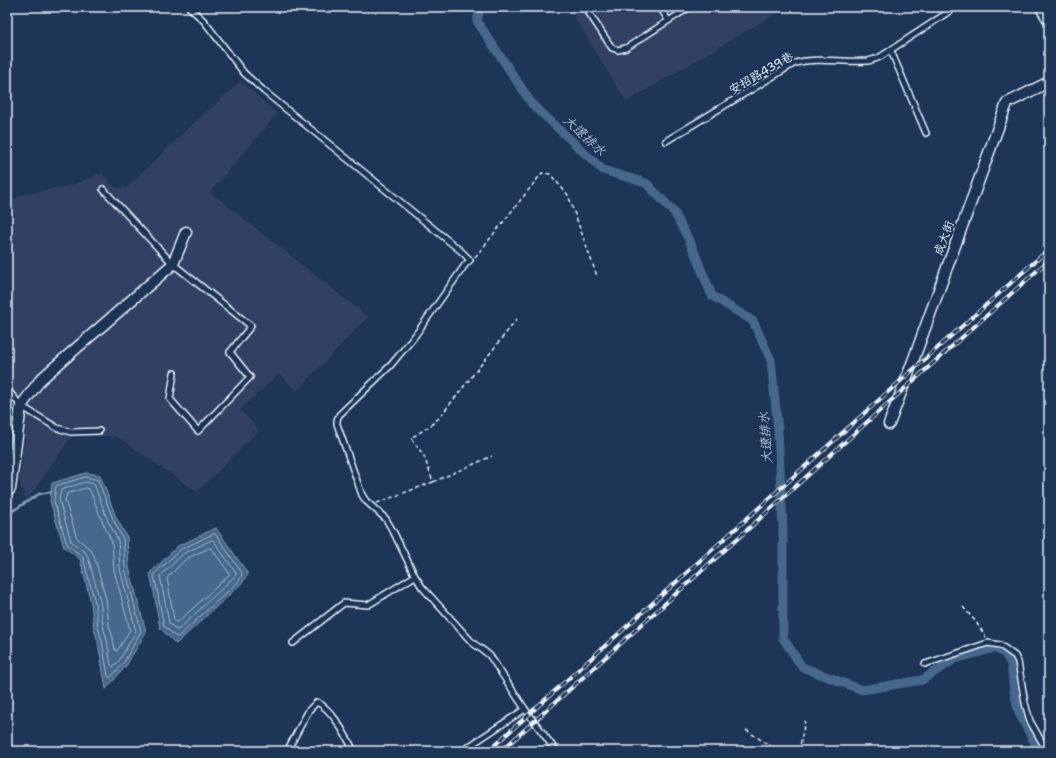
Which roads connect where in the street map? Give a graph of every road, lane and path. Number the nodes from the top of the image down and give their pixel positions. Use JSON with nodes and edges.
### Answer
{"nodes":[{"id":1,"x":189,"y":7,"type":"edge"},
{"id":2,"x":585,"y":7,"type":"edge"},
{"id":3,"x":660,"y":7,"type":"edge"},
{"id":4,"x":690,"y":7,"type":"edge"},
{"id":5,"x":956,"y":7,"type":"edge"},
{"id":6,"x":1043,"y":7,"type":"edge"},
{"id":7,"x":1049,"y":17,"type":"edge"},
{"id":8,"x":668,"y":20,"type":"junction"},
{"id":9,"x":890,"y":51,"type":"junction"},
{"id":10,"x":1049,"y":82,"type":"edge"},
{"id":11,"x":926,"y":133,"type":"dead end"},
{"id":12,"x":666,"y":141,"type":"dead end"},
{"id":13,"x":103,"y":189,"type":"dead end"},
{"id":14,"x":186,"y":232,"type":"dead end"},
{"id":15,"x":470,"y":260,"type":"junction"},
{"id":16,"x":173,"y":264,"type":"junction"},
{"id":17,"x":597,"y":276,"type":"dead end"},
{"id":18,"x":517,"y":319,"type":"dead end"},
{"id":19,"x":174,"y":373,"type":"dead end"},
{"id":20,"x":7,"y":389,"type":"edge"},
{"id":21,"x":21,"y":406,"type":"junction"},
{"id":22,"x":889,"y":424,"type":"dead end"},
{"id":23,"x":99,"y":431,"type":"dead end"},
{"id":24,"x":15,"y":453,"type":"junction"},
{"id":25,"x":492,"y":456,"type":"dead end"},
{"id":26,"x":7,"y":464,"type":"edge"},
{"id":27,"x":433,"y":482,"type":"junction"},
{"id":28,"x":7,"y":492,"type":"edge"},
{"id":29,"x":371,"y":505,"type":"junction"},
{"id":30,"x":415,"y":576,"type":"junction"},
{"id":31,"x":963,"y":607,"type":"dead end"},
{"id":32,"x":293,"y":643,"type":"dead end"},
{"id":33,"x":988,"y":643,"type":"junction"},
{"id":34,"x":925,"y":664,"type":"dead end"},
{"id":35,"x":525,"y":709,"type":"junction"},
{"id":36,"x":805,"y":721,"type":"dead end"},
{"id":37,"x":746,"y":730,"type":"dead end"},
{"id":38,"x":287,"y":751,"type":"edge"},
{"id":39,"x":354,"y":751,"type":"edge"},
{"id":40,"x":462,"y":751,"type":"edge"},
{"id":41,"x":556,"y":751,"type":"edge"},
{"id":42,"x":778,"y":751,"type":"edge"},
{"id":43,"x":799,"y":751,"type":"edge"},
{"id":44,"x":1047,"y":751,"type":"edge"}],
"edges":[{"from":1,"to":15,"type":"lane"},
{"from":2,"to":8,"type":"lane"},
{"from":3,"to":8,"type":"lane"},
{"from":4,"to":8,"type":"lane"},
{"from":5,"to":9,"type":"lane","name":"安招路439巷"},
{"from":6,"to":7,"type":"main road"},
{"from":9,"to":11,"type":"lane"},
{"from":9,"to":12,"type":"lane","name":"安招路439巷"},
{"from":10,"to":22,"type":"street","name":"成大街"},
{"from":13,"to":16,"type":"lane"},
{"from":14,"to":16,"type":"street"},
{"from":15,"to":17,"type":"path"},
{"from":15,"to":29,"type":"lane"},
{"from":16,"to":19,"type":"lane"},
{"from":16,"to":21,"type":"street"},
{"from":18,"to":27,"type":"path"},
{"from":20,"to":21,"type":"lane"},
{"from":21,"to":23,"type":"lane"},
{"from":21,"to":24,"type":"street"},
{"from":24,"to":26,"type":"lane"},
{"from":24,"to":28,"type":"street"},
{"from":25,"to":27,"type":"path"},
{"from":27,"to":29,"type":"path"},
{"from":29,"to":30,"type":"lane"},
{"from":30,"to":32,"type":"lane"},
{"from":30,"to":35,"type":"lane"},
{"from":31,"to":33,"type":"path"},
{"from":33,"to":34,"type":"lane"},
{"from":33,"to":44,"type":"lane"},
{"from":35,"to":40,"type":"lane"},
{"from":35,"to":41,"type":"lane"},
{"from":36,"to":43,"type":"path"},
{"from":37,"to":42,"type":"path"},
{"from":38,"to":39,"type":"lane"}]}
